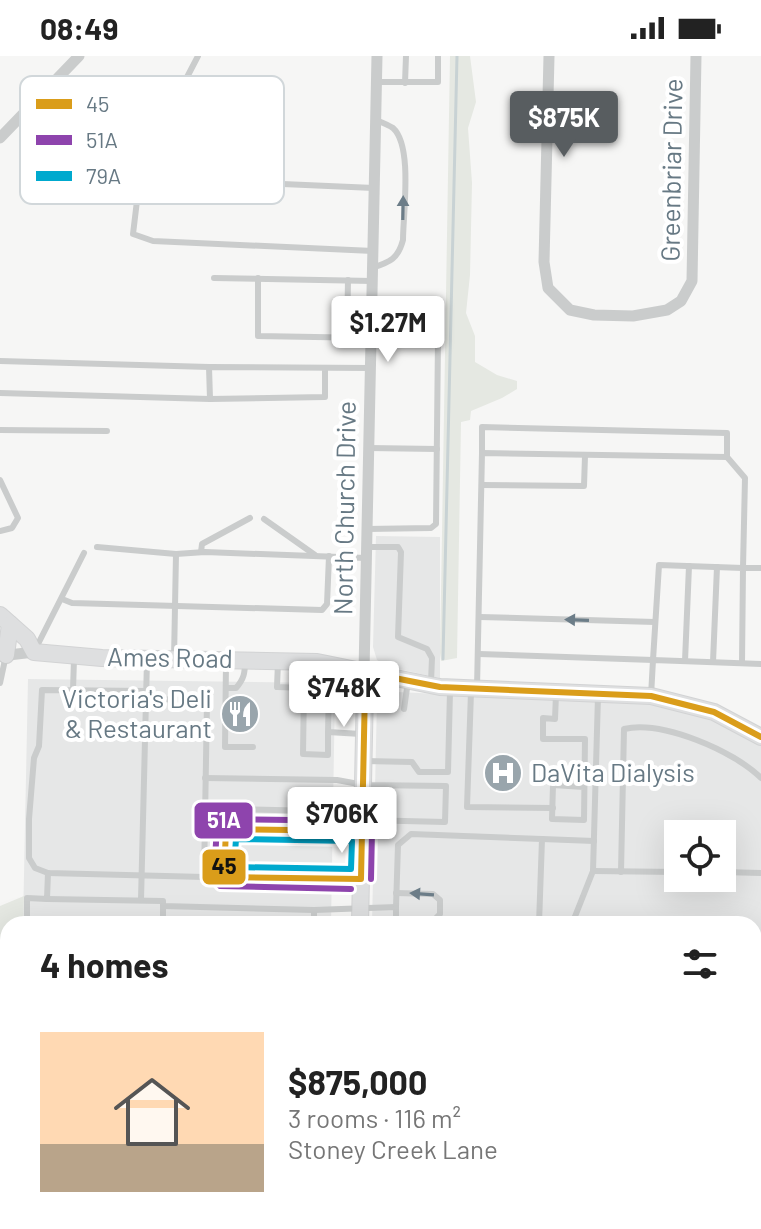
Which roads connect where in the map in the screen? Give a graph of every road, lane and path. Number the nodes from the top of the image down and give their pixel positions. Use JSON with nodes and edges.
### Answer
{"nodes":[{"id":1,"x":79,"y":56,"type":"edge"},
{"id":2,"x":198,"y":56,"type":"edge"},
{"id":3,"x":377,"y":56,"type":"edge"},
{"id":4,"x":406,"y":56,"type":"edge"},
{"id":5,"x":438,"y":56,"type":"edge"},
{"id":6,"x":549,"y":56,"type":"edge"},
{"id":7,"x":696,"y":56,"type":"edge"},
{"id":8,"x":60,"y":76,"type":"edge"},
{"id":9,"x":188,"y":76,"type":"edge"},
{"id":10,"x":377,"y":82,"type":"junction"},
{"id":11,"x":405,"y":83,"type":"junction"},
{"id":12,"x":20,"y":117,"type":"edge"},
{"id":13,"x":376,"y":120,"type":"junction"},
{"id":14,"x":0,"y":138,"type":"edge"},
{"id":15,"x":284,"y":184,"type":"edge"},
{"id":16,"x":374,"y":188,"type":"junction"},
{"id":17,"x":137,"y":204,"type":"edge"},
{"id":18,"x":373,"y":251,"type":"junction"},
{"id":19,"x":372,"y":275,"type":"junction"},
{"id":20,"x":214,"y":278,"type":"dead end"},
{"id":21,"x":258,"y":278,"type":"junction"},
{"id":22,"x":348,"y":280,"type":"junction"},
{"id":23,"x":371,"y":335,"type":"junction"},
{"id":24,"x":347,"y":337,"type":"junction"},
{"id":25,"x":0,"y":361,"type":"edge"},
{"id":26,"x":209,"y":367,"type":"junction"},
{"id":27,"x":325,"y":368,"type":"junction"},
{"id":28,"x":370,"y":368,"type":"junction"},
{"id":29,"x":0,"y":393,"type":"edge"},
{"id":30,"x":210,"y":399,"type":"junction"},
{"id":31,"x":0,"y":430,"type":"edge"},
{"id":32,"x":107,"y":431,"type":"dead end"},
{"id":33,"x":369,"y":448,"type":"junction"},
{"id":34,"x":437,"y":449,"type":"junction"},
{"id":35,"x":482,"y":453,"type":"junction"},
{"id":36,"x":585,"y":456,"type":"junction"},
{"id":37,"x":727,"y":457,"type":"junction"},
{"id":38,"x":0,"y":480,"type":"edge"},
{"id":39,"x":482,"y":485,"type":"junction"},
{"id":40,"x":250,"y":518,"type":"dead end"},
{"id":41,"x":264,"y":519,"type":"dead end"},
{"id":42,"x":367,"y":529,"type":"junction"},
{"id":43,"x":0,"y":531,"type":"edge"},
{"id":44,"x":97,"y":547,"type":"dead end"},
{"id":45,"x":201,"y":552,"type":"junction"},
{"id":46,"x":366,"y":552,"type":"junction"},
{"id":47,"x":84,"y":553,"type":"dead end"},
{"id":48,"x":176,"y":554,"type":"junction"},
{"id":49,"x":315,"y":555,"type":"junction"},
{"id":50,"x":329,"y":556,"type":"junction"},
{"id":51,"x":689,"y":566,"type":"junction"},
{"id":52,"x":717,"y":567,"type":"junction"},
{"id":53,"x":743,"y":568,"type":"junction"},
{"id":54,"x":761,"y":568,"type":"edge"},
{"id":55,"x":62,"y":599,"type":"junction"},
{"id":56,"x":175,"y":607,"type":"junction"},
{"id":57,"x":480,"y":617,"type":"junction"},
{"id":58,"x":5,"y":620,"type":"edge"},
{"id":59,"x":655,"y":622,"type":"junction"},
{"id":60,"x":34,"y":652,"type":"junction"},
{"id":61,"x":479,"y":654,"type":"junction"},
{"id":62,"x":74,"y":655,"type":"junction"},
{"id":63,"x":3,"y":656,"type":"edge"},
{"id":64,"x":147,"y":658,"type":"junction"},
{"id":65,"x":174,"y":659,"type":"junction"},
{"id":66,"x":226,"y":659,"type":"junction"},
{"id":67,"x":245,"y":660,"type":"junction"},
{"id":68,"x":653,"y":660,"type":"junction"},
{"id":69,"x":278,"y":661,"type":"junction"},
{"id":70,"x":685,"y":661,"type":"junction"},
{"id":71,"x":713,"y":662,"type":"junction"},
{"id":72,"x":742,"y":663,"type":"junction"},
{"id":73,"x":761,"y":664,"type":"edge"},
{"id":74,"x":364,"y":672,"type":"junction"},
{"id":75,"x":408,"y":681,"type":"junction"},
{"id":76,"x":0,"y":683,"type":"edge"},
{"id":77,"x":431,"y":685,"type":"junction"},
{"id":78,"x":450,"y":687,"type":"junction"},
{"id":79,"x":226,"y":688,"type":"junction"},
{"id":80,"x":304,"y":688,"type":"junction"},
{"id":81,"x":474,"y":688,"type":"junction"},
{"id":82,"x":73,"y":690,"type":"junction"},
{"id":83,"x":557,"y":692,"type":"junction"},
{"id":84,"x":597,"y":693,"type":"junction"},
{"id":85,"x":146,"y":695,"type":"junction"},
{"id":86,"x":651,"y":696,"type":"junction"},
{"id":87,"x":404,"y":709,"type":"dead end"},
{"id":88,"x":328,"y":732,"type":"junction"},
{"id":89,"x":364,"y":734,"type":"junction"},
{"id":90,"x":761,"y":737,"type":"edge"},
{"id":91,"x":253,"y":747,"type":"dead end"},
{"id":92,"x":364,"y":761,"type":"junction"},
{"id":93,"x":205,"y":778,"type":"junction"},
{"id":94,"x":761,"y":778,"type":"edge"},
{"id":95,"x":364,"y":785,"type":"junction"},
{"id":96,"x":584,"y":787,"type":"junction"},
{"id":97,"x":553,"y":808,"type":"junction"},
{"id":98,"x":363,"y":821,"type":"junction"},
{"id":99,"x":226,"y":829,"type":"junction"},
{"id":100,"x":542,"y":839,"type":"junction"},
{"id":101,"x":594,"y":841,"type":"junction"},
{"id":102,"x":593,"y":871,"type":"junction"},
{"id":103,"x":621,"y":872,"type":"junction"},
{"id":104,"x":664,"y":872,"type":"edge"},
{"id":105,"x":736,"y":872,"type":"edge"},
{"id":106,"x":48,"y":873,"type":"junction"},
{"id":107,"x":761,"y":873,"type":"edge"},
{"id":108,"x":142,"y":876,"type":"junction"},
{"id":109,"x":361,"y":879,"type":"junction"},
{"id":110,"x":396,"y":893,"type":"junction"},
{"id":111,"x":47,"y":899,"type":"junction"},
{"id":112,"x":141,"y":900,"type":"junction"},
{"id":113,"x":163,"y":906,"type":"junction"},
{"id":114,"x":396,"y":907,"type":"junction"},
{"id":115,"x":314,"y":910,"type":"junction"},
{"id":116,"x":27,"y":916,"type":"edge"},
{"id":117,"x":163,"y":916,"type":"edge"},
{"id":118,"x":314,"y":916,"type":"edge"},
{"id":119,"x":360,"y":916,"type":"edge"},
{"id":120,"x":396,"y":916,"type":"edge"},
{"id":121,"x":438,"y":916,"type":"edge"},
{"id":122,"x":539,"y":916,"type":"edge"},
{"id":123,"x":575,"y":916,"type":"edge"}],
"edges":[{"from":1,"to":8,"type":"street"},
{"from":2,"to":9,"type":"lane"},
{"from":3,"to":10,"type":"street","name":"North Church Drive"},
{"from":4,"to":11,"type":"lane"},
{"from":5,"to":11,"type":"lane"},
{"from":6,"to":7,"type":"street","name":"Greenbriar Drive"},
{"from":10,"to":11,"type":"lane"},
{"from":10,"to":13,"type":"street","name":"North Church Drive"},
{"from":12,"to":14,"type":"street"},
{"from":13,"to":16,"type":"street","name":"North Church Drive"},
{"from":19,"to":13,"type":"lane","one_way":true},
{"from":15,"to":16,"type":"lane"},
{"from":16,"to":18,"type":"street","name":"North Church Drive"},
{"from":17,"to":18,"type":"lane"},
{"from":18,"to":19,"type":"street","name":"North Church Drive"},
{"from":19,"to":22,"type":"lane"},
{"from":19,"to":23,"type":"street","name":"North Church Drive"},
{"from":20,"to":21,"type":"lane"},
{"from":21,"to":22,"type":"lane"},
{"from":21,"to":24,"type":"lane"},
{"from":22,"to":24,"type":"lane"},
{"from":23,"to":24,"type":"lane"},
{"from":23,"to":28,"type":"street","name":"North Church Drive"},
{"from":23,"to":34,"type":"lane"},
{"from":25,"to":26,"type":"lane"},
{"from":26,"to":27,"type":"lane"},
{"from":26,"to":30,"type":"lane"},
{"from":27,"to":28,"type":"lane"},
{"from":27,"to":30,"type":"lane"},
{"from":28,"to":33,"type":"street","name":"North Church Drive"},
{"from":29,"to":30,"type":"lane"},
{"from":31,"to":32,"type":"lane"},
{"from":33,"to":34,"type":"lane"},
{"from":33,"to":42,"type":"street","name":"North Church Drive"},
{"from":34,"to":42,"type":"lane"},
{"from":35,"to":36,"type":"lane"},
{"from":35,"to":37,"type":"lane"},
{"from":35,"to":39,"type":"lane"},
{"from":36,"to":37,"type":"lane"},
{"from":36,"to":39,"type":"lane"},
{"from":37,"to":53,"type":"lane"},
{"from":38,"to":43,"type":"lane"},
{"from":39,"to":57,"type":"lane"},
{"from":40,"to":45,"type":"lane"},
{"from":41,"to":49,"type":"lane"},
{"from":42,"to":46,"type":"street","name":"North Church Drive"},
{"from":44,"to":48,"type":"lane"},
{"from":45,"to":48,"type":"lane"},
{"from":45,"to":49,"type":"lane"},
{"from":46,"to":50,"type":"lane"},
{"from":46,"to":74,"type":"street","name":"North Church Drive"},
{"from":46,"to":77,"type":"lane"},
{"from":47,"to":55,"type":"lane"},
{"from":48,"to":56,"type":"lane"},
{"from":49,"to":50,"type":"lane"},
{"from":50,"to":56,"type":"lane"},
{"from":51,"to":52,"type":"lane"},
{"from":51,"to":59,"type":"lane"},
{"from":51,"to":70,"type":"lane"},
{"from":52,"to":53,"type":"lane"},
{"from":52,"to":71,"type":"lane"},
{"from":53,"to":54,"type":"lane"},
{"from":53,"to":72,"type":"lane"},
{"from":55,"to":56,"type":"lane"},
{"from":55,"to":60,"type":"lane"},
{"from":56,"to":65,"type":"lane"},
{"from":59,"to":57,"type":"lane","one_way":true},
{"from":57,"to":61,"type":"lane"},
{"from":58,"to":60,"type":"street"},
{"from":58,"to":63,"type":"street"},
{"from":59,"to":68,"type":"lane"},
{"from":60,"to":62,"type":"street","name":"Ames Road"},
{"from":60,"to":63,"type":"street","name":"Ames Road"},
{"from":61,"to":68,"type":"lane"},
{"from":61,"to":81,"type":"lane"},
{"from":62,"to":64,"type":"street","name":"Ames Road"},
{"from":62,"to":82,"type":"lane"},
{"from":63,"to":76,"type":"lane"},
{"from":64,"to":65,"type":"street","name":"Ames Road"},
{"from":64,"to":85,"type":"lane"},
{"from":65,"to":66,"type":"street","name":"Ames Road"},
{"from":66,"to":67,"type":"street","name":"Ames Road"},
{"from":66,"to":79,"type":"lane"},
{"from":67,"to":69,"type":"street","name":"Ames Road"},
{"from":67,"to":79,"type":"lane"},
{"from":68,"to":70,"type":"lane"},
{"from":68,"to":86,"type":"lane"},
{"from":69,"to":74,"type":"street","name":"Ames Road"},
{"from":69,"to":80,"type":"lane"},
{"from":70,"to":71,"type":"lane"},
{"from":71,"to":72,"type":"lane"},
{"from":72,"to":73,"type":"lane"},
{"from":74,"to":75,"type":"street","name":"Ames Road"},
{"from":74,"to":89,"type":"street"},
{"from":75,"to":77,"type":"street","name":"Ames Road"},
{"from":75,"to":87,"type":"lane"},
{"from":77,"to":78,"type":"street","name":"Ames Road"},
{"from":78,"to":81,"type":"street","name":"Ames Road"},
{"from":78,"to":92,"type":"lane"},
{"from":79,"to":91,"type":"lane"},
{"from":80,"to":88,"type":"lane"},
{"from":80,"to":88,"type":"lane"},
{"from":81,"to":83,"type":"street","name":"Ames Road"},
{"from":81,"to":97,"type":"lane"},
{"from":82,"to":85,"type":"lane"},
{"from":82,"to":106,"type":"lane"},
{"from":83,"to":84,"type":"street","name":"Ames Road"},
{"from":83,"to":96,"type":"lane"},
{"from":84,"to":86,"type":"street","name":"Ames Road"},
{"from":84,"to":101,"type":"lane"},
{"from":85,"to":93,"type":"lane"},
{"from":85,"to":108,"type":"lane"},
{"from":86,"to":90,"type":"street","name":"Ames Road"},
{"from":88,"to":89,"type":"lane"},
{"from":89,"to":92,"type":"street"},
{"from":92,"to":95,"type":"street"},
{"from":93,"to":95,"type":"lane"},
{"from":93,"to":108,"type":"lane"},
{"from":94,"to":103,"type":"lane"},
{"from":95,"to":98,"type":"street"},
{"from":95,"to":98,"type":"lane"},
{"from":96,"to":97,"type":"lane"},
{"from":96,"to":97,"type":"lane"},
{"from":98,"to":99,"type":"lane"},
{"from":98,"to":99,"type":"lane"},
{"from":98,"to":109,"type":"street"},
{"from":99,"to":109,"type":"lane"},
{"from":100,"to":101,"type":"lane"},
{"from":100,"to":110,"type":"lane"},
{"from":100,"to":122,"type":"lane"},
{"from":101,"to":102,"type":"lane"},
{"from":102,"to":103,"type":"lane"},
{"from":102,"to":123,"type":"lane"},
{"from":103,"to":104,"type":"lane"},
{"from":105,"to":107,"type":"lane"},
{"from":106,"to":108,"type":"lane"},
{"from":106,"to":111,"type":"lane"},
{"from":108,"to":112,"type":"lane"},
{"from":109,"to":119,"type":"street"},
{"from":110,"to":114,"type":"lane"},
{"from":121,"to":110,"type":"lane","one_way":true},
{"from":111,"to":112,"type":"lane"},
{"from":111,"to":116,"type":"lane"},
{"from":112,"to":113,"type":"lane"},
{"from":113,"to":115,"type":"lane"},
{"from":113,"to":117,"type":"lane"},
{"from":114,"to":119,"type":"lane"},
{"from":114,"to":120,"type":"lane"},
{"from":115,"to":118,"type":"lane"},
{"from":115,"to":119,"type":"lane"}]}
